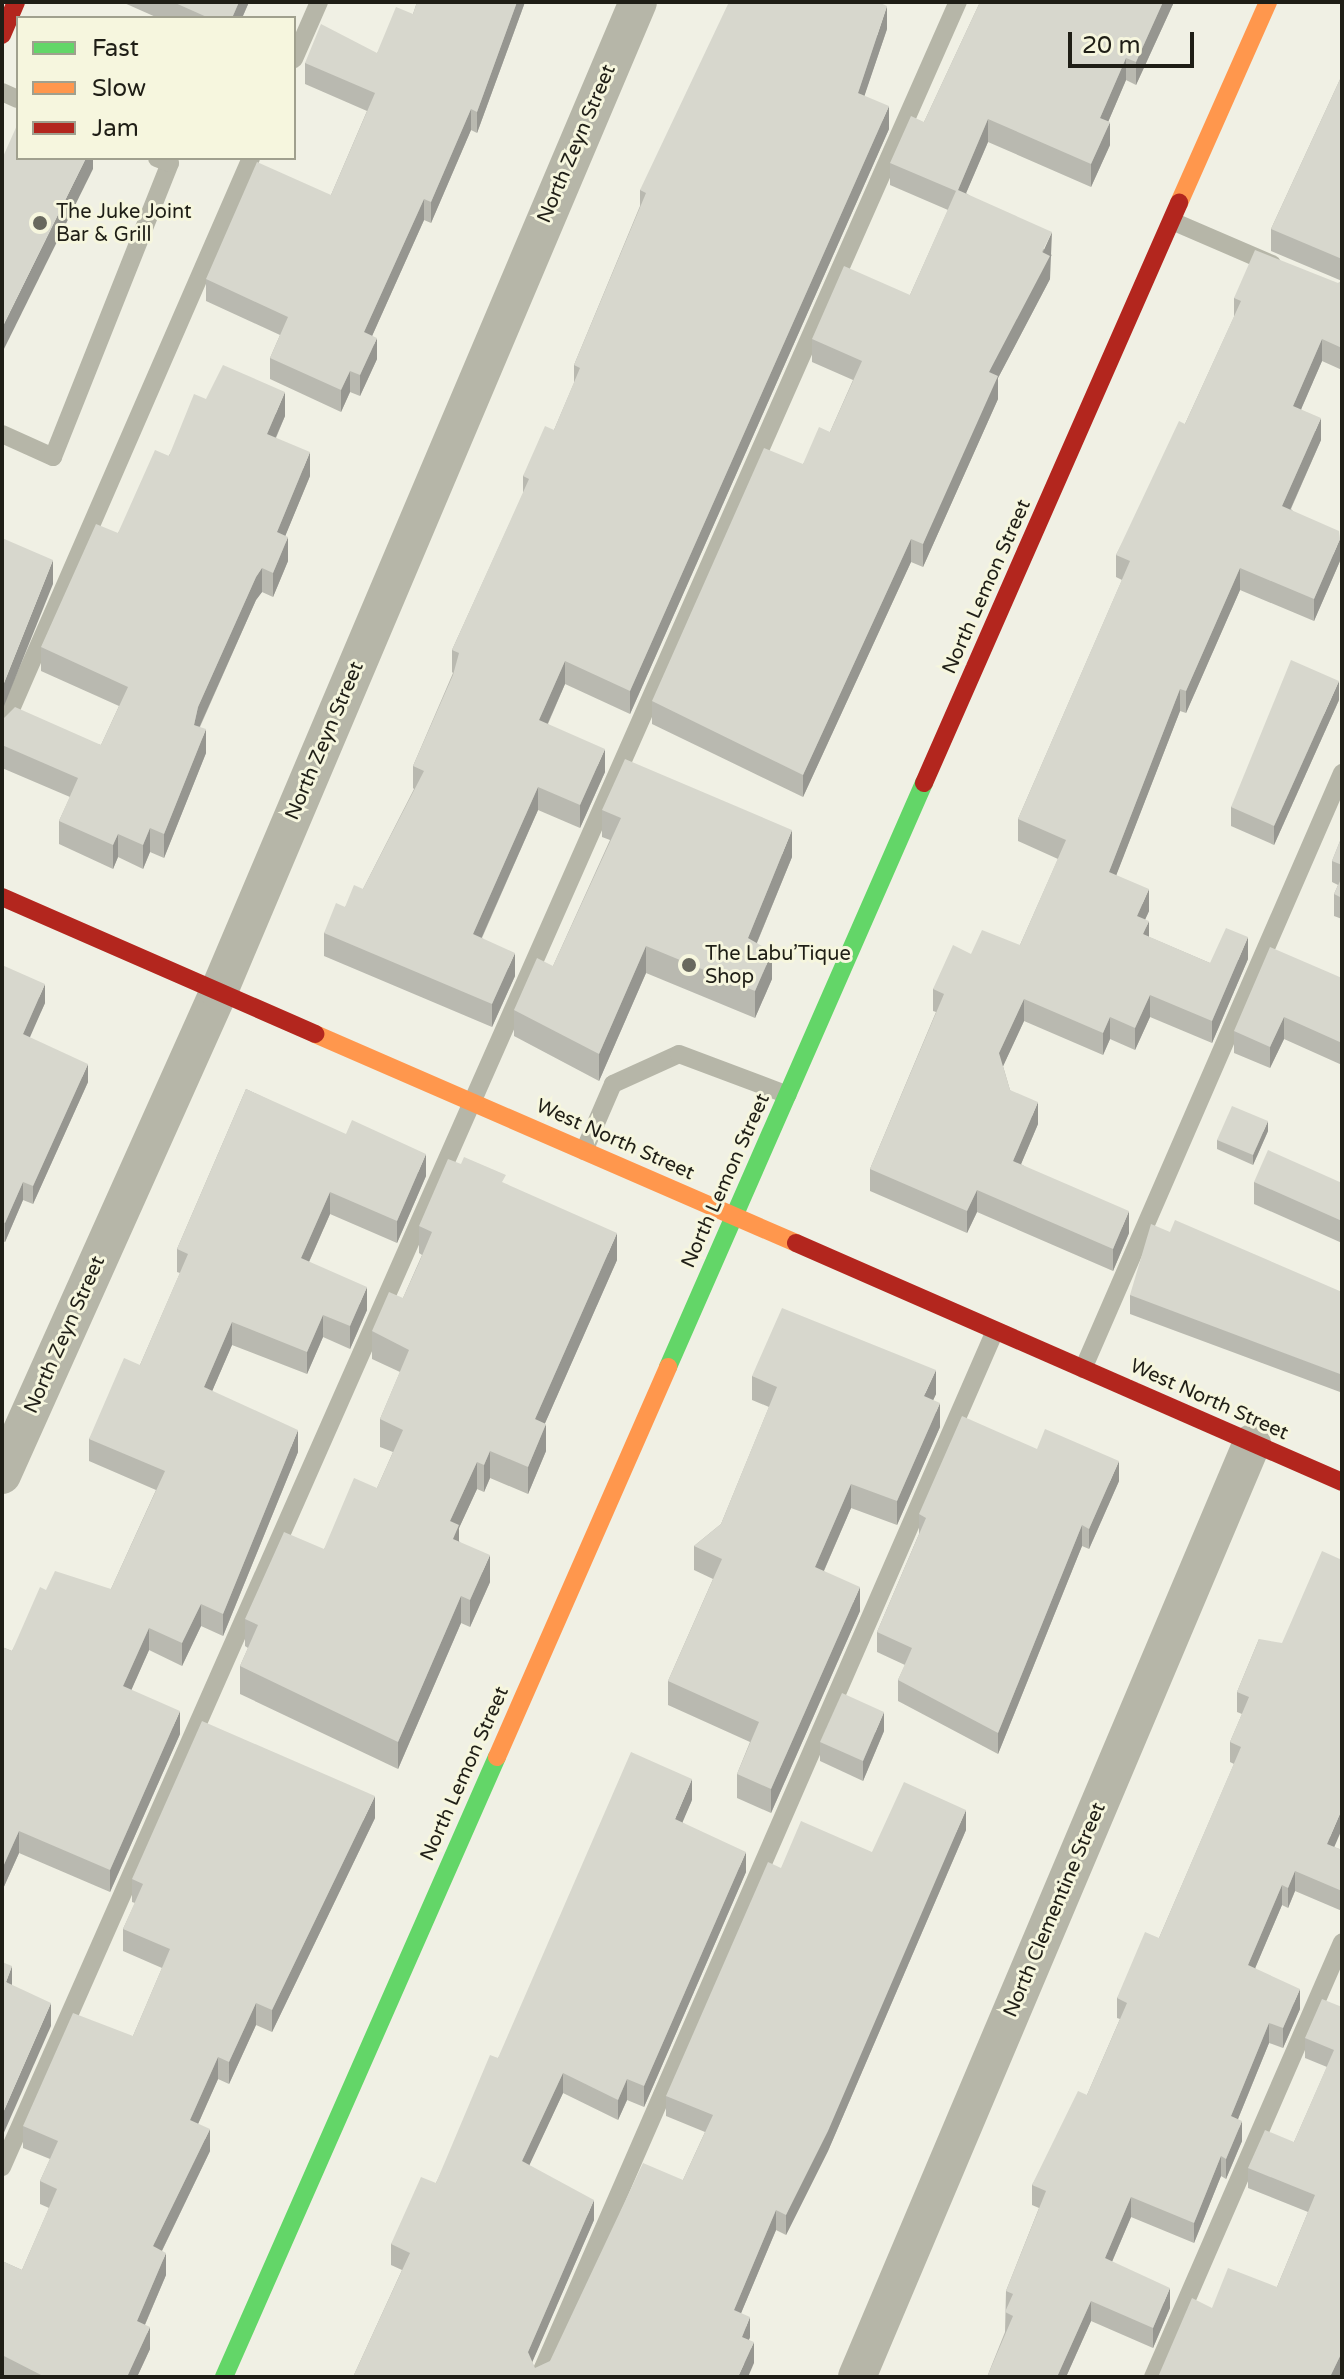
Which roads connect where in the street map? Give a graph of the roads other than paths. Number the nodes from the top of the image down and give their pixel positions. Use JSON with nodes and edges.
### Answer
{"nodes":[{"id":1,"x":16,"y":2,"type":"edge"},
{"id":2,"x":319,"y":2,"type":"edge"},
{"id":3,"x":638,"y":2,"type":"edge"},
{"id":4,"x":958,"y":2,"type":"edge"},
{"id":5,"x":1268,"y":2,"type":"edge"},
{"id":6,"x":2,"y":35,"type":"edge"},
{"id":7,"x":296,"y":54,"type":"edge"},
{"id":8,"x":162,"y":160,"type":"edge"},
{"id":9,"x":250,"y":160,"type":"edge"},
{"id":10,"x":1172,"y":221,"type":"junction"},
{"id":11,"x":1285,"y":269,"type":"edge"},
{"id":12,"x":2,"y":434,"type":"edge"},
{"id":13,"x":2,"y":730,"type":"edge"},
{"id":14,"x":1342,"y":773,"type":"edge"},
{"id":15,"x":2,"y":897,"type":"edge"},
{"id":16,"x":219,"y":991,"type":"junction"},
{"id":17,"x":788,"y":1095,"type":"junction"},
{"id":18,"x":472,"y":1103,"type":"junction"},
{"id":19,"x":584,"y":1151,"type":"junction"},
{"id":20,"x":734,"y":1217,"type":"junction"},
{"id":21,"x":995,"y":1331,"type":"junction"},
{"id":22,"x":1083,"y":1369,"type":"junction"},
{"id":23,"x":1252,"y":1443,"type":"junction"},
{"id":24,"x":2,"y":1475,"type":"edge"},
{"id":25,"x":1342,"y":1482,"type":"edge"},
{"id":26,"x":1342,"y":1942,"type":"edge"},
{"id":27,"x":2,"y":2167,"type":"edge"},
{"id":28,"x":224,"y":2377,"type":"edge"},
{"id":29,"x":539,"y":2377,"type":"edge"},
{"id":30,"x":857,"y":2377,"type":"edge"},
{"id":31,"x":1153,"y":2377,"type":"edge"}],
"edges":[{"from":1,"to":6,"type":"street"},
{"from":2,"to":7,"type":"lane"},
{"from":3,"to":16,"type":"street","name":"North Zeyn Street"},
{"from":4,"to":18,"type":"lane"},
{"from":5,"to":10,"type":"street","name":"North Lemon Street"},
{"from":8,"to":12,"type":"lane"},
{"from":9,"to":13,"type":"lane"},
{"from":10,"to":11,"type":"lane"},
{"from":10,"to":17,"type":"street","name":"North Lemon Street"},
{"from":14,"to":22,"type":"lane"},
{"from":15,"to":16,"type":"street","name":"West North Street"},
{"from":16,"to":18,"type":"street","name":"West North Street"},
{"from":16,"to":24,"type":"street","name":"North Zeyn Street"},
{"from":17,"to":19,"type":"lane"},
{"from":17,"to":20,"type":"street","name":"North Lemon Street"},
{"from":18,"to":19,"type":"street","name":"West North Street"},
{"from":18,"to":27,"type":"lane"},
{"from":19,"to":20,"type":"street","name":"West North Street"},
{"from":20,"to":21,"type":"street","name":"West North Street"},
{"from":20,"to":28,"type":"street","name":"North Lemon Street"},
{"from":21,"to":22,"type":"street","name":"West North Street"},
{"from":21,"to":29,"type":"lane"},
{"from":22,"to":23,"type":"street","name":"West North Street"},
{"from":23,"to":25,"type":"street","name":"West North Street"},
{"from":23,"to":30,"type":"street","name":"North Clementine Street"},
{"from":26,"to":31,"type":"lane"}]}
